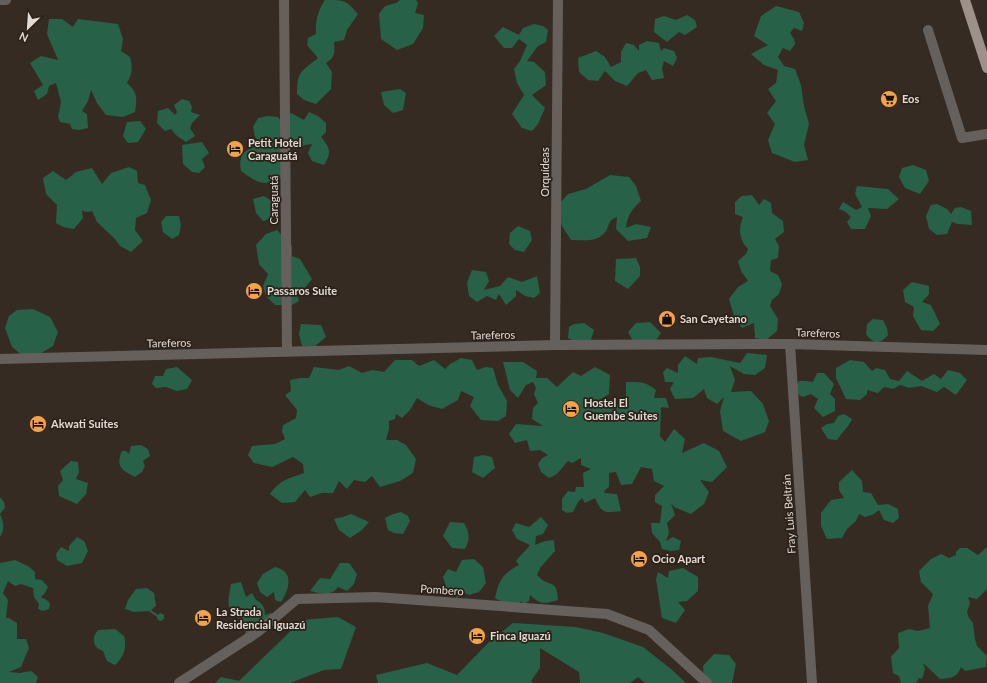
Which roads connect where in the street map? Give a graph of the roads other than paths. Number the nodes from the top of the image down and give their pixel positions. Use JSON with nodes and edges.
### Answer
{"nodes":[{"id":1,"x":0,"y":0,"type":"edge"},
{"id":2,"x":6,"y":0,"type":"edge"},
{"id":3,"x":284,"y":0,"type":"edge"},
{"id":4,"x":558,"y":0,"type":"edge"},
{"id":5,"x":965,"y":0,"type":"edge"},
{"id":6,"x":928,"y":30,"type":"dead end"},
{"id":7,"x":987,"y":68,"type":"edge"},
{"id":8,"x":987,"y":134,"type":"edge"},
{"id":9,"x":790,"y":344,"type":"junction"},
{"id":10,"x":555,"y":345,"type":"junction"},
{"id":11,"x":987,"y":350,"type":"edge"},
{"id":12,"x":287,"y":352,"type":"junction"},
{"id":13,"x":0,"y":359,"type":"edge"},
{"id":14,"x":179,"y":683,"type":"edge"},
{"id":15,"x":707,"y":683,"type":"edge"},
{"id":16,"x":812,"y":683,"type":"edge"}],
"edges":[{"from":1,"to":2,"type":"street"},
{"from":3,"to":12,"type":"street","name":"Caraguatá"},
{"from":4,"to":10,"type":"street","name":"Orquídeas"},
{"from":5,"to":7,"type":"main road"},
{"from":6,"to":8,"type":"street"},
{"from":9,"to":10,"type":"street","name":"Tareferos"},
{"from":9,"to":11,"type":"street","name":"Tareferos"},
{"from":9,"to":16,"type":"street","name":"Fray Luis Beltrán"},
{"from":10,"to":12,"type":"street","name":"Tareferos"},
{"from":12,"to":13,"type":"street","name":"Tareferos"},
{"from":14,"to":15,"type":"street","name":"Pombero"}]}
